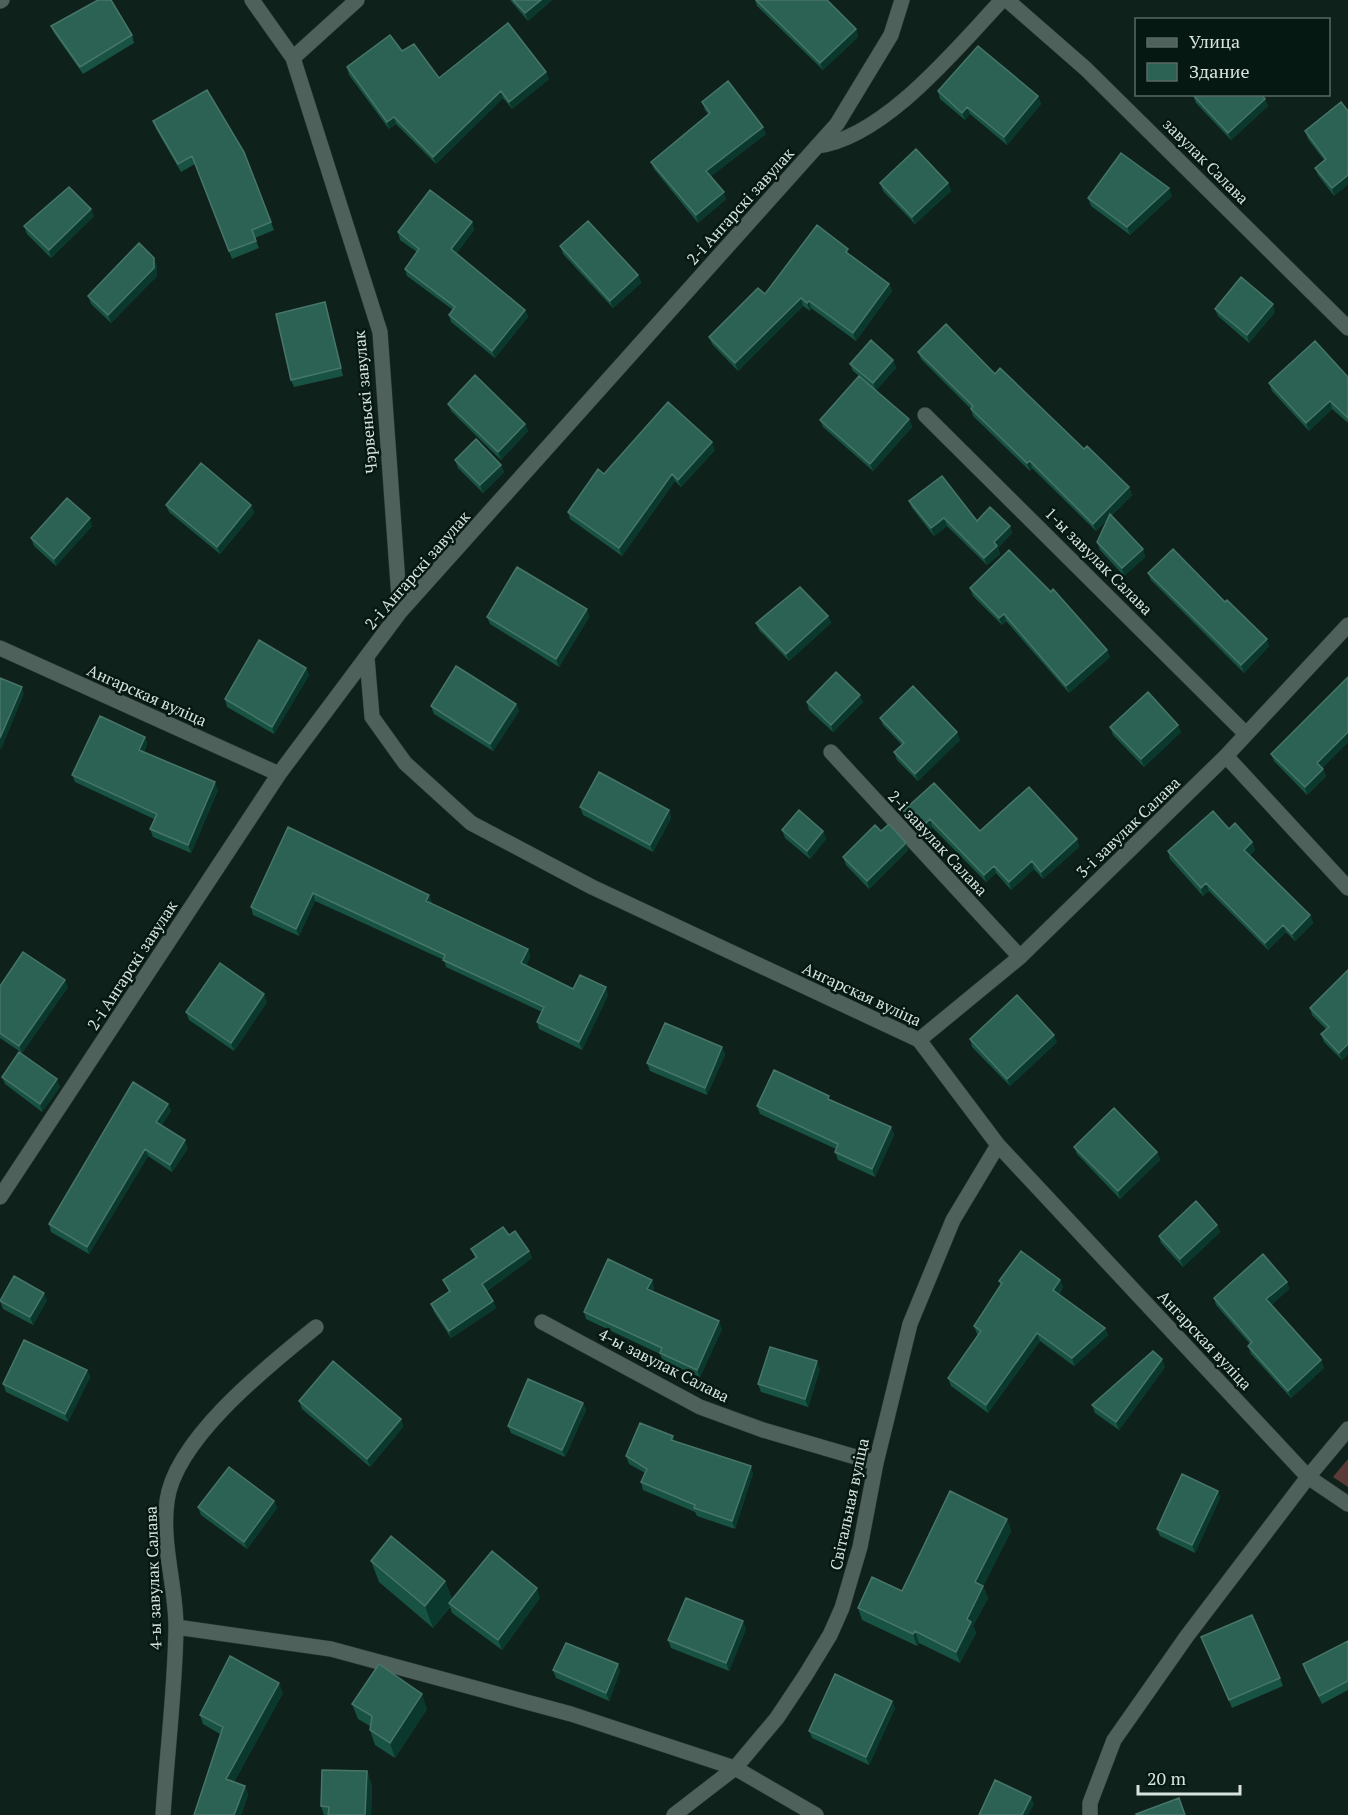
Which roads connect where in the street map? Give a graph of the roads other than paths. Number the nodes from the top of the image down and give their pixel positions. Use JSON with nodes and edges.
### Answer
{"nodes":[{"id":1,"x":252,"y":0,"type":"edge"},
{"id":2,"x":357,"y":0,"type":"edge"},
{"id":3,"x":902,"y":0,"type":"edge"},
{"id":4,"x":1002,"y":0,"type":"edge"},
{"id":5,"x":1007,"y":0,"type":"edge"},
{"id":6,"x":292,"y":58,"type":"junction"},
{"id":7,"x":817,"y":147,"type":"junction"},
{"id":8,"x":1348,"y":328,"type":"edge"},
{"id":9,"x":925,"y":415,"type":"dead end"},
{"id":10,"x":400,"y":612,"type":"junction"},
{"id":11,"x":1348,"y":625,"type":"edge"},
{"id":12,"x":0,"y":648,"type":"edge"},
{"id":13,"x":367,"y":658,"type":"junction"},
{"id":14,"x":1246,"y":734,"type":"junction"},
{"id":15,"x":831,"y":752,"type":"dead end"},
{"id":16,"x":1226,"y":756,"type":"junction"},
{"id":17,"x":279,"y":774,"type":"junction"},
{"id":18,"x":1348,"y":888,"type":"edge"},
{"id":19,"x":1020,"y":957,"type":"junction"},
{"id":20,"x":919,"y":1040,"type":"junction"},
{"id":21,"x":998,"y":1145,"type":"junction"},
{"id":22,"x":0,"y":1197,"type":"edge"},
{"id":23,"x":542,"y":1322,"type":"dead end"},
{"id":24,"x":316,"y":1327,"type":"dead end"},
{"id":25,"x":1348,"y":1429,"type":"edge"},
{"id":26,"x":876,"y":1463,"type":"junction"},
{"id":27,"x":1308,"y":1477,"type":"junction"},
{"id":28,"x":1348,"y":1504,"type":"edge"},
{"id":29,"x":176,"y":1627,"type":"junction"},
{"id":30,"x":735,"y":1768,"type":"junction"},
{"id":31,"x":163,"y":1815,"type":"edge"},
{"id":32,"x":674,"y":1815,"type":"edge"},
{"id":33,"x":816,"y":1815,"type":"edge"},
{"id":34,"x":1090,"y":1815,"type":"edge"}],
"edges":[{"from":1,"to":6,"type":"street","name":"Чэрвеньскі завулак"},
{"from":2,"to":6,"type":"street"},
{"from":3,"to":7,"type":"street","name":"2-і Ангарскі завулак"},
{"from":4,"to":7,"type":"street"},
{"from":5,"to":8,"type":"street","name":"завулак Салава"},
{"from":6,"to":10,"type":"street","name":"Чэрвеньскі завулак"},
{"from":7,"to":10,"type":"street","name":"2-і Ангарскі завулак"},
{"from":9,"to":14,"type":"street","name":"1-ы завулак Салава"},
{"from":10,"to":13,"type":"street","name":"2-і Ангарскі завулак"},
{"from":11,"to":14,"type":"street","name":"3-і завулак Салава"},
{"from":12,"to":17,"type":"street","name":"Ангарская вуліца"},
{"from":13,"to":17,"type":"street","name":"2-і Ангарскі завулак"},
{"from":13,"to":20,"type":"street","name":"Ангарская вуліца"},
{"from":14,"to":16,"type":"street","name":"3-і завулак Салава"},
{"from":15,"to":19,"type":"street","name":"2-і завулак Салава"},
{"from":16,"to":18,"type":"street"},
{"from":16,"to":19,"type":"street","name":"3-і завулак Салава"},
{"from":17,"to":22,"type":"street","name":"2-і Ангарскі завулак"},
{"from":19,"to":20,"type":"street","name":"3-і завулак Салава"},
{"from":20,"to":21,"type":"street","name":"Ангарская вуліца"},
{"from":21,"to":26,"type":"street","name":"Світальная вуліца"},
{"from":21,"to":27,"type":"street","name":"Ангарская вуліца"},
{"from":23,"to":26,"type":"street","name":"4-ы завулак Салава"},
{"from":24,"to":29,"type":"street","name":"4-ы завулак Салава"},
{"from":25,"to":27,"type":"street"},
{"from":26,"to":30,"type":"street","name":"Світальная вуліца"},
{"from":27,"to":28,"type":"street","name":"Ангарская вуліца"},
{"from":27,"to":34,"type":"street"},
{"from":29,"to":30,"type":"street"},
{"from":29,"to":31,"type":"street","name":"4-ы завулак Салава"},
{"from":30,"to":32,"type":"street","name":"Світальная вуліца"},
{"from":30,"to":33,"type":"street"}]}
